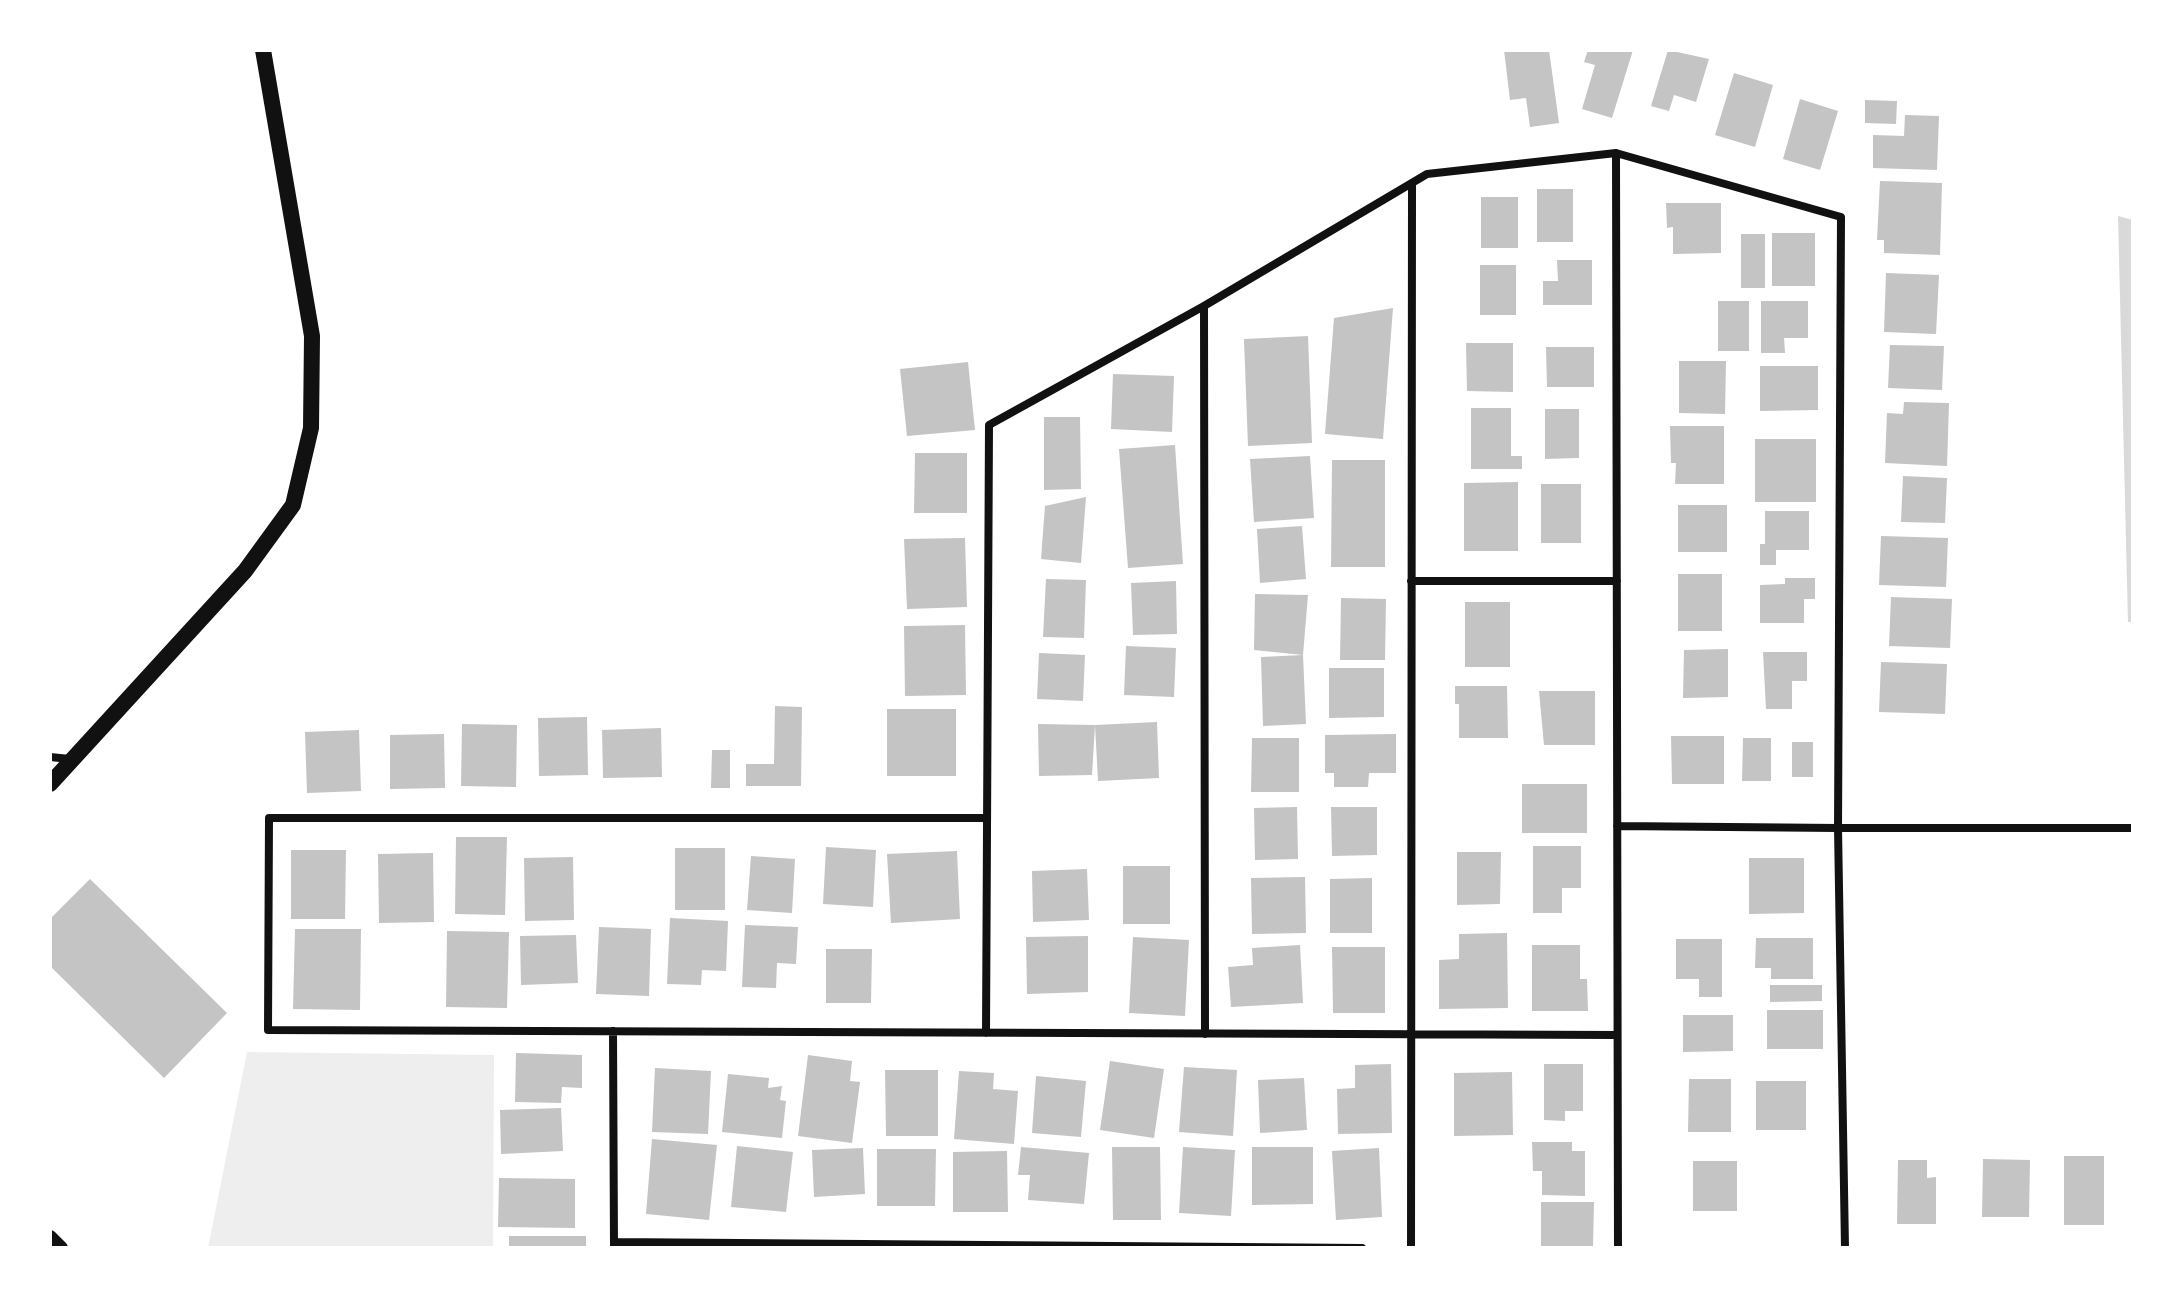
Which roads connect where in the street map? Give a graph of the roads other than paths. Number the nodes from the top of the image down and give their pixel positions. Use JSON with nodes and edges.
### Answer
{"nodes":[{"id":1,"x":263,"y":50,"type":"edge"},
{"id":2,"x":1616,"y":153,"type":"junction"},
{"id":3,"x":1412,"y":185,"type":"junction"},
{"id":4,"x":1204,"y":306,"type":"junction"},
{"id":5,"x":1411,"y":581,"type":"junction"},
{"id":6,"x":1617,"y":581,"type":"junction"},
{"id":7,"x":50,"y":757,"type":"edge"},
{"id":8,"x":75,"y":760,"type":"junction"},
{"id":9,"x":50,"y":784,"type":"edge"},
{"id":10,"x":987,"y":818,"type":"junction"},
{"id":11,"x":1617,"y":826,"type":"junction"},
{"id":12,"x":1838,"y":828,"type":"junction"},
{"id":13,"x":2133,"y":828,"type":"edge"},
{"id":14,"x":613,"y":1031,"type":"junction"},
{"id":15,"x":986,"y":1033,"type":"junction"},
{"id":16,"x":1205,"y":1034,"type":"junction"},
{"id":17,"x":1411,"y":1035,"type":"junction"},
{"id":18,"x":1617,"y":1035,"type":"junction"},
{"id":19,"x":50,"y":1237,"type":"edge"},
{"id":20,"x":614,"y":1245,"type":"edge"},
{"id":21,"x":61,"y":1248,"type":"edge"},
{"id":22,"x":1362,"y":1248,"type":"edge"},
{"id":23,"x":1411,"y":1248,"type":"edge"},
{"id":24,"x":1618,"y":1248,"type":"edge"},
{"id":25,"x":1845,"y":1248,"type":"edge"}],
"edges":[{"from":1,"to":8,"type":"main road"},
{"from":2,"to":3,"type":"street"},
{"from":2,"to":6,"type":"street"},
{"from":2,"to":12,"type":"street"},
{"from":3,"to":4,"type":"street"},
{"from":3,"to":5,"type":"street"},
{"from":4,"to":10,"type":"street"},
{"from":4,"to":16,"type":"street"},
{"from":5,"to":6,"type":"street"},
{"from":5,"to":17,"type":"street"},
{"from":6,"to":11,"type":"street"},
{"from":7,"to":8,"type":"street"},
{"from":8,"to":9,"type":"main road"},
{"from":10,"to":14,"type":"street"},
{"from":10,"to":15,"type":"street"},
{"from":11,"to":12,"type":"street"},
{"from":11,"to":18,"type":"street"},
{"from":12,"to":13,"type":"street"},
{"from":12,"to":25,"type":"street"},
{"from":14,"to":15,"type":"street"},
{"from":14,"to":20,"type":"street"},
{"from":15,"to":16,"type":"street"},
{"from":16,"to":17,"type":"street"},
{"from":17,"to":18,"type":"street"},
{"from":17,"to":23,"type":"street"},
{"from":18,"to":24,"type":"street"},
{"from":19,"to":21,"type":"street"},
{"from":20,"to":22,"type":"street"}]}
